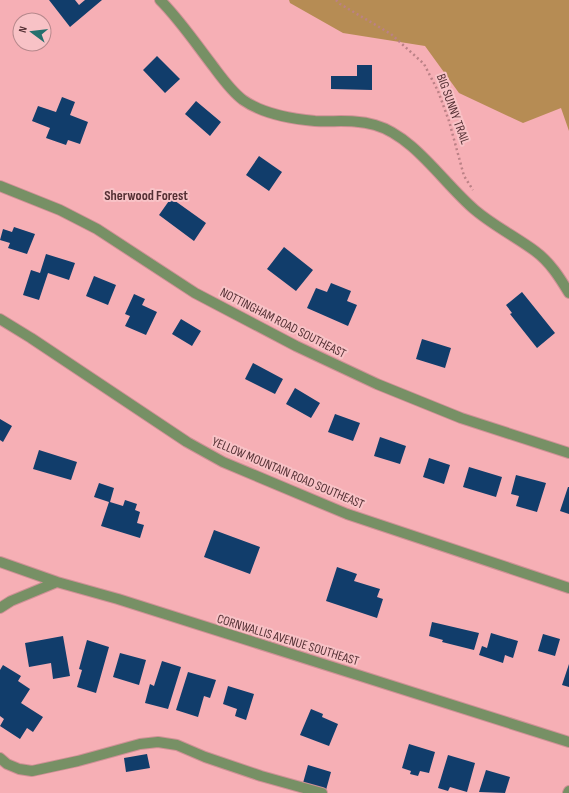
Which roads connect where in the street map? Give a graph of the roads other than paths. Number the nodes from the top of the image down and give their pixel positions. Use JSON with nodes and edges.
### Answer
{"nodes":[{"id":1,"x":160,"y":0,"type":"edge"},
{"id":2,"x":0,"y":186,"type":"edge"},
{"id":3,"x":569,"y":294,"type":"edge"},
{"id":4,"x":0,"y":319,"type":"edge"},
{"id":5,"x":569,"y":453,"type":"edge"},
{"id":6,"x":0,"y":562,"type":"edge"},
{"id":7,"x":57,"y":582,"type":"junction"},
{"id":8,"x":569,"y":588,"type":"edge"},
{"id":9,"x":0,"y":608,"type":"edge"},
{"id":10,"x":569,"y":742,"type":"edge"},
{"id":11,"x":0,"y":758,"type":"edge"},
{"id":12,"x":322,"y":793,"type":"edge"}],
"edges":[{"from":1,"to":3,"type":"street"},
{"from":2,"to":5,"type":"street","name":"NOTTINGHAM ROAD SOUTHEAST"},
{"from":4,"to":8,"type":"street","name":"YELLOW MOUNTAIN ROAD SOUTHEAST"},
{"from":6,"to":7,"type":"street","name":"CORNWALLIS AVENUE SOUTHEAST"},
{"from":7,"to":9,"type":"street"},
{"from":7,"to":10,"type":"street","name":"CORNWALLIS AVENUE SOUTHEAST"},
{"from":11,"to":12,"type":"street"}]}
